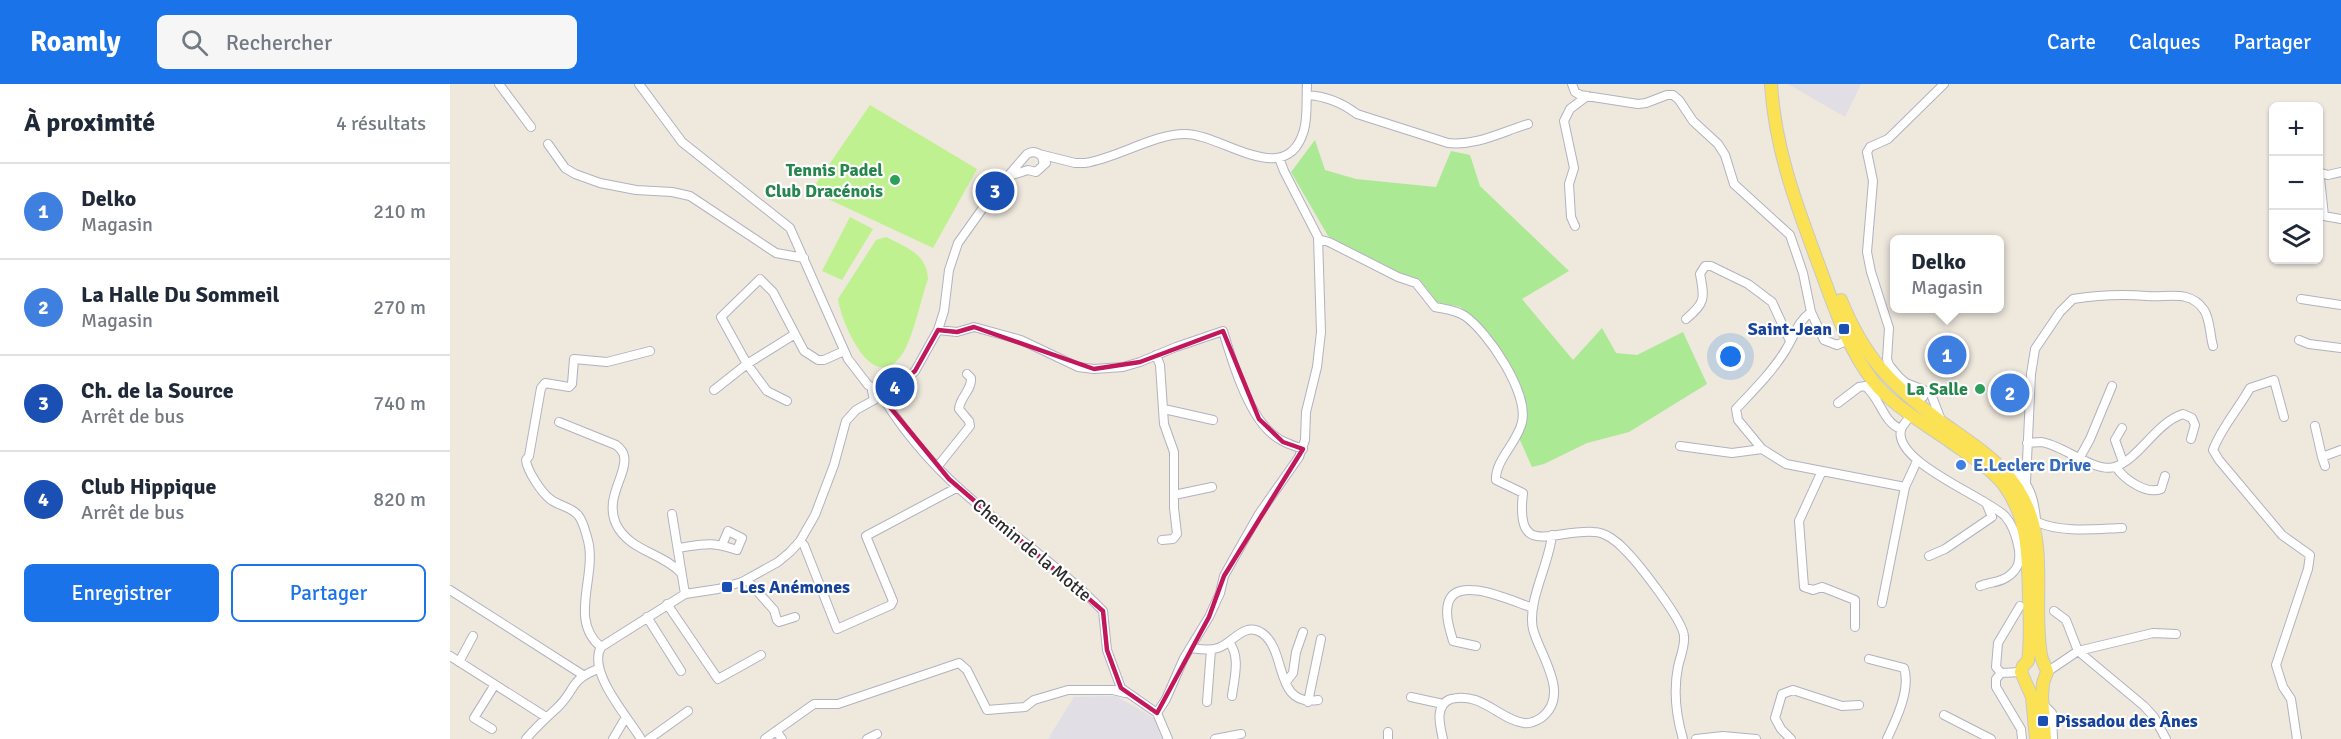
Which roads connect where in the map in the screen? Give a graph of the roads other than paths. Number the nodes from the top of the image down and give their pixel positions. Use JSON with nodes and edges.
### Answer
{"nodes":[{"id":1,"x":499,"y":84,"type":"edge"},
{"id":2,"x":639,"y":84,"type":"edge"},
{"id":3,"x":1307,"y":84,"type":"edge"},
{"id":4,"x":1572,"y":84,"type":"edge"},
{"id":5,"x":1771,"y":84,"type":"edge"},
{"id":6,"x":1779,"y":84,"type":"edge"},
{"id":7,"x":1944,"y":84,"type":"edge"},
{"id":8,"x":1306,"y":94,"type":"junction"},
{"id":9,"x":1587,"y":96,"type":"junction"},
{"id":10,"x":1528,"y":124,"type":"dead end"},
{"id":11,"x":531,"y":127,"type":"dead end"},
{"id":12,"x":548,"y":144,"type":"dead end"},
{"id":13,"x":1039,"y":154,"type":"junction"},
{"id":14,"x":1025,"y":157,"type":"junction"},
{"id":15,"x":1279,"y":158,"type":"junction"},
{"id":16,"x":1057,"y":159,"type":"junction"},
{"id":17,"x":1043,"y":165,"type":"junction"},
{"id":18,"x":1028,"y":170,"type":"junction"},
{"id":19,"x":2341,"y":172,"type":"edge"},
{"id":20,"x":1010,"y":175,"type":"junction"},
{"id":21,"x":2323,"y":175,"type":"edge"},
{"id":22,"x":2323,"y":216,"type":"edge"},
{"id":23,"x":2341,"y":219,"type":"edge"},
{"id":24,"x":1575,"y":226,"type":"dead end"},
{"id":25,"x":1318,"y":239,"type":"junction"},
{"id":26,"x":804,"y":258,"type":"junction"},
{"id":27,"x":2301,"y":299,"type":"dead end"},
{"id":28,"x":2341,"y":305,"type":"edge"},
{"id":29,"x":1811,"y":312,"type":"junction"},
{"id":30,"x":1686,"y":319,"type":"dead end"},
{"id":31,"x":938,"y":330,"type":"junction"},
{"id":32,"x":795,"y":334,"type":"junction"},
{"id":33,"x":1848,"y":340,"type":"junction"},
{"id":34,"x":2300,"y":340,"type":"dead end"},
{"id":35,"x":1790,"y":341,"type":"junction"},
{"id":36,"x":2213,"y":346,"type":"dead end"},
{"id":37,"x":2341,"y":348,"type":"edge"},
{"id":38,"x":650,"y":351,"type":"dead end"},
{"id":39,"x":844,"y":351,"type":"junction"},
{"id":40,"x":1156,"y":355,"type":"junction"},
{"id":41,"x":747,"y":364,"type":"junction"},
{"id":42,"x":968,"y":374,"type":"dead end"},
{"id":43,"x":2112,"y":386,"type":"dead end"},
{"id":44,"x":873,"y":388,"type":"junction"},
{"id":45,"x":714,"y":390,"type":"dead end"},
{"id":46,"x":890,"y":391,"type":"junction"},
{"id":47,"x":1926,"y":391,"type":"junction"},
{"id":48,"x":874,"y":400,"type":"junction"},
{"id":49,"x":787,"y":401,"type":"dead end"},
{"id":50,"x":885,"y":401,"type":"junction"},
{"id":51,"x":1913,"y":401,"type":"junction"},
{"id":52,"x":1838,"y":403,"type":"dead end"},
{"id":53,"x":1164,"y":409,"type":"junction"},
{"id":54,"x":1911,"y":415,"type":"junction"},
{"id":55,"x":2284,"y":417,"type":"dead end"},
{"id":56,"x":1213,"y":420,"type":"dead end"},
{"id":57,"x":559,"y":422,"type":"dead end"},
{"id":58,"x":1941,"y":422,"type":"junction"},
{"id":59,"x":2315,"y":426,"type":"dead end"},
{"id":60,"x":2122,"y":428,"type":"dead end"},
{"id":61,"x":1901,"y":429,"type":"junction"},
{"id":62,"x":2191,"y":439,"type":"dead end"},
{"id":63,"x":2027,"y":443,"type":"junction"},
{"id":64,"x":1680,"y":446,"type":"dead end"},
{"id":65,"x":1303,"y":449,"type":"junction"},
{"id":66,"x":1761,"y":449,"type":"junction"},
{"id":67,"x":2341,"y":450,"type":"edge"},
{"id":68,"x":2322,"y":457,"type":"junction"},
{"id":69,"x":2079,"y":459,"type":"junction"},
{"id":70,"x":1917,"y":461,"type":"junction"},
{"id":71,"x":2120,"y":465,"type":"junction"},
{"id":72,"x":938,"y":466,"type":"junction"},
{"id":73,"x":2325,"y":466,"type":"dead end"},
{"id":74,"x":1822,"y":471,"type":"junction"},
{"id":75,"x":2007,"y":473,"type":"junction"},
{"id":76,"x":2165,"y":476,"type":"dead end"},
{"id":77,"x":2026,"y":482,"type":"junction"},
{"id":78,"x":958,"y":487,"type":"junction"},
{"id":79,"x":1212,"y":487,"type":"dead end"},
{"id":80,"x":1905,"y":487,"type":"junction"},
{"id":81,"x":1174,"y":495,"type":"junction"},
{"id":82,"x":1985,"y":501,"type":"junction"},
{"id":83,"x":672,"y":514,"type":"dead end"},
{"id":84,"x":2037,"y":522,"type":"junction"},
{"id":85,"x":2122,"y":528,"type":"dead end"},
{"id":86,"x":1552,"y":535,"type":"junction"},
{"id":87,"x":2035,"y":536,"type":"junction"},
{"id":88,"x":1162,"y":540,"type":"dead end"},
{"id":89,"x":800,"y":541,"type":"junction"},
{"id":90,"x":722,"y":545,"type":"dead end"},
{"id":91,"x":678,"y":548,"type":"junction"},
{"id":92,"x":1929,"y":556,"type":"dead end"},
{"id":93,"x":681,"y":573,"type":"junction"},
{"id":94,"x":747,"y":580,"type":"junction"},
{"id":95,"x":1980,"y":586,"type":"dead end"},
{"id":96,"x":450,"y":590,"type":"edge"},
{"id":97,"x":685,"y":594,"type":"junction"},
{"id":98,"x":1882,"y":603,"type":"dead end"},
{"id":99,"x":667,"y":604,"type":"junction"},
{"id":100,"x":2020,"y":606,"type":"dead end"},
{"id":101,"x":1533,"y":608,"type":"junction"},
{"id":102,"x":2054,"y":611,"type":"dead end"},
{"id":103,"x":647,"y":617,"type":"junction"},
{"id":104,"x":795,"y":617,"type":"dead end"},
{"id":105,"x":1856,"y":627,"type":"dead end"},
{"id":106,"x":1303,"y":632,"type":"dead end"},
{"id":107,"x":2176,"y":634,"type":"dead end"},
{"id":108,"x":473,"y":636,"type":"dead end"},
{"id":109,"x":1321,"y":639,"type":"dead end"},
{"id":110,"x":1229,"y":642,"type":"junction"},
{"id":111,"x":1476,"y":646,"type":"dead end"},
{"id":112,"x":601,"y":647,"type":"junction"},
{"id":113,"x":1190,"y":648,"type":"junction"},
{"id":114,"x":1211,"y":650,"type":"junction"},
{"id":115,"x":2078,"y":651,"type":"junction"},
{"id":116,"x":761,"y":655,"type":"dead end"},
{"id":117,"x":450,"y":656,"type":"edge"},
{"id":118,"x":1869,"y":659,"type":"dead end"},
{"id":119,"x":459,"y":662,"type":"junction"},
{"id":120,"x":2025,"y":667,"type":"junction"},
{"id":121,"x":598,"y":669,"type":"junction"},
{"id":122,"x":681,"y":671,"type":"dead end"},
{"id":123,"x":2001,"y":673,"type":"junction"},
{"id":124,"x":2045,"y":673,"type":"junction"},
{"id":125,"x":583,"y":675,"type":"junction"},
{"id":126,"x":1286,"y":682,"type":"junction"},
{"id":127,"x":2027,"y":684,"type":"junction"},
{"id":128,"x":494,"y":686,"type":"junction"},
{"id":129,"x":1125,"y":693,"type":"junction"},
{"id":130,"x":1232,"y":696,"type":"dead end"},
{"id":131,"x":1411,"y":697,"type":"dead end"},
{"id":132,"x":1318,"y":700,"type":"dead end"},
{"id":133,"x":1207,"y":702,"type":"dead end"},
{"id":134,"x":1308,"y":702,"type":"junction"},
{"id":135,"x":2042,"y":703,"type":"junction"},
{"id":136,"x":1443,"y":704,"type":"junction"},
{"id":137,"x":1858,"y":705,"type":"dead end"},
{"id":138,"x":688,"y":711,"type":"dead end"},
{"id":139,"x":1156,"y":713,"type":"junction"},
{"id":140,"x":1944,"y":715,"type":"dead end"},
{"id":141,"x":546,"y":717,"type":"junction"},
{"id":142,"x":626,"y":717,"type":"junction"},
{"id":143,"x":492,"y":729,"type":"dead end"},
{"id":144,"x":776,"y":731,"type":"junction"},
{"id":145,"x":877,"y":734,"type":"dead end"},
{"id":146,"x":1241,"y":734,"type":"dead end"},
{"id":147,"x":526,"y":739,"type":"edge"},
{"id":148,"x":613,"y":739,"type":"edge"},
{"id":149,"x":641,"y":739,"type":"edge"},
{"id":150,"x":649,"y":739,"type":"edge"},
{"id":151,"x":765,"y":739,"type":"edge"},
{"id":152,"x":782,"y":739,"type":"edge"},
{"id":153,"x":867,"y":739,"type":"edge"},
{"id":154,"x":1168,"y":739,"type":"edge"},
{"id":155,"x":1215,"y":739,"type":"edge"},
{"id":156,"x":1443,"y":739,"type":"edge"},
{"id":157,"x":1683,"y":739,"type":"edge"},
{"id":158,"x":1696,"y":739,"type":"edge"},
{"id":159,"x":1756,"y":739,"type":"edge"},
{"id":160,"x":1791,"y":739,"type":"edge"},
{"id":161,"x":1887,"y":739,"type":"edge"},
{"id":162,"x":1991,"y":739,"type":"edge"},
{"id":163,"x":2022,"y":739,"type":"edge"},
{"id":164,"x":2036,"y":739,"type":"edge"},
{"id":165,"x":2045,"y":739,"type":"edge"},
{"id":166,"x":2053,"y":739,"type":"edge"},
{"id":167,"x":2166,"y":739,"type":"edge"},
{"id":168,"x":2297,"y":739,"type":"edge"}],
"edges":[{"from":1,"to":11,"type":"street"},
{"from":2,"to":26,"type":"street"},
{"from":3,"to":8,"type":"street"},
{"from":4,"to":9,"type":"street"},
{"from":5,"to":33,"type":"main road"},
{"from":6,"to":51,"type":"main road"},
{"from":7,"to":47,"type":"street"},
{"from":8,"to":10,"type":"street"},
{"from":8,"to":15,"type":"street"},
{"from":9,"to":24,"type":"street"},
{"from":9,"to":29,"type":"street"},
{"from":12,"to":26,"type":"street"},
{"from":13,"to":14,"type":"street"},
{"from":13,"to":16,"type":"street"},
{"from":13,"to":17,"type":"street"},
{"from":14,"to":18,"type":"street"},
{"from":14,"to":20,"type":"street"},
{"from":15,"to":16,"type":"street"},
{"from":15,"to":25,"type":"street"},
{"from":16,"to":17,"type":"street"},
{"from":17,"to":18,"type":"street"},
{"from":18,"to":20,"type":"street"},
{"from":19,"to":21,"type":"street"},
{"from":20,"to":31,"type":"street"},
{"from":22,"to":23,"type":"street"},
{"from":25,"to":65,"type":"street"},
{"from":25,"to":86,"type":"street"},
{"from":26,"to":39,"type":"street"},
{"from":27,"to":28,"type":"street"},
{"from":29,"to":33,"type":"street"},
{"from":29,"to":35,"type":"street"},
{"from":30,"to":35,"type":"street"},
{"from":31,"to":40,"type":"street"},
{"from":31,"to":46,"type":"street"},
{"from":32,"to":39,"type":"street"},
{"from":32,"to":41,"type":"street"},
{"from":32,"to":41,"type":"street"},
{"from":33,"to":54,"type":"main road"},
{"from":34,"to":37,"type":"street"},
{"from":35,"to":66,"type":"street"},
{"from":36,"to":63,"type":"street"},
{"from":38,"to":112,"type":"street"},
{"from":39,"to":44,"type":"street"},
{"from":40,"to":53,"type":"street"},
{"from":40,"to":65,"type":"street"},
{"from":41,"to":45,"type":"street"},
{"from":41,"to":49,"type":"street"},
{"from":42,"to":72,"type":"street"},
{"from":43,"to":69,"type":"street"},
{"from":44,"to":46,"type":"street"},
{"from":44,"to":48,"type":"street"},
{"from":46,"to":50,"type":"street"},
{"from":47,"to":51,"type":"street"},
{"from":47,"to":58,"type":"street"},
{"from":48,"to":50,"type":"street"},
{"from":48,"to":89,"type":"street"},
{"from":50,"to":72,"type":"street","name":"Chemin de la Motte"},
{"from":51,"to":58,"type":"main road"},
{"from":52,"to":61,"type":"street"},
{"from":53,"to":56,"type":"street"},
{"from":53,"to":81,"type":"street"},
{"from":54,"to":61,"type":"street"},
{"from":54,"to":120,"type":"main road"},
{"from":55,"to":168,"type":"street"},
{"from":57,"to":93,"type":"street"},
{"from":58,"to":75,"type":"main road"},
{"from":59,"to":68,"type":"street"},
{"from":60,"to":71,"type":"street"},
{"from":61,"to":70,"type":"street"},
{"from":62,"to":71,"type":"street"},
{"from":63,"to":69,"type":"street"},
{"from":63,"to":77,"type":"street"},
{"from":64,"to":66,"type":"street"},
{"from":65,"to":113,"type":"street"},
{"from":66,"to":74,"type":"street"},
{"from":67,"to":68,"type":"street"},
{"from":68,"to":73,"type":"street"},
{"from":69,"to":71,"type":"street"},
{"from":70,"to":80,"type":"street"},
{"from":70,"to":82,"type":"street"},
{"from":71,"to":76,"type":"street"},
{"from":72,"to":78,"type":"street","name":"Chemin de la Motte"},
{"from":74,"to":80,"type":"street"},
{"from":74,"to":105,"type":"street"},
{"from":75,"to":77,"type":"street"},
{"from":75,"to":87,"type":"main road"},
{"from":77,"to":84,"type":"street"},
{"from":78,"to":89,"type":"street"},
{"from":78,"to":129,"type":"street","name":"Chemin de la Motte"},
{"from":79,"to":81,"type":"street"},
{"from":80,"to":98,"type":"street"},
{"from":81,"to":88,"type":"street"},
{"from":82,"to":92,"type":"street"},
{"from":82,"to":95,"type":"street"},
{"from":83,"to":91,"type":"street"},
{"from":84,"to":85,"type":"street"},
{"from":84,"to":87,"type":"street"},
{"from":86,"to":101,"type":"street"},
{"from":86,"to":157,"type":"street"},
{"from":87,"to":124,"type":"main road"},
{"from":89,"to":94,"type":"street"},
{"from":90,"to":91,"type":"street"},
{"from":91,"to":93,"type":"street"},
{"from":93,"to":97,"type":"street"},
{"from":94,"to":97,"type":"street"},
{"from":94,"to":104,"type":"street"},
{"from":96,"to":125,"type":"street"},
{"from":97,"to":99,"type":"street"},
{"from":99,"to":103,"type":"street"},
{"from":99,"to":116,"type":"street"},
{"from":100,"to":123,"type":"street"},
{"from":101,"to":111,"type":"street"},
{"from":101,"to":136,"type":"street"},
{"from":102,"to":115,"type":"street"},
{"from":103,"to":112,"type":"street"},
{"from":103,"to":122,"type":"street"},
{"from":106,"to":126,"type":"street"},
{"from":107,"to":115,"type":"street"},
{"from":108,"to":119,"type":"street"},
{"from":109,"to":134,"type":"street"},
{"from":110,"to":114,"type":"street"},
{"from":110,"to":126,"type":"street"},
{"from":110,"to":130,"type":"street"},
{"from":112,"to":121,"type":"street"},
{"from":113,"to":114,"type":"street"},
{"from":113,"to":139,"type":"street"},
{"from":114,"to":133,"type":"street"},
{"from":115,"to":124,"type":"street"},
{"from":115,"to":167,"type":"street"},
{"from":117,"to":119,"type":"street"},
{"from":118,"to":161,"type":"street"},
{"from":119,"to":128,"type":"street"},
{"from":120,"to":123,"type":"street"},
{"from":120,"to":124,"type":"main road"},
{"from":120,"to":127,"type":"main road"},
{"from":121,"to":125,"type":"street"},
{"from":121,"to":142,"type":"street"},
{"from":123,"to":163,"type":"street"},
{"from":124,"to":127,"type":"main road"},
{"from":124,"to":135,"type":"main road"},
{"from":125,"to":141,"type":"street"},
{"from":126,"to":134,"type":"street"},
{"from":127,"to":164,"type":"main road"},
{"from":128,"to":141,"type":"street"},
{"from":128,"to":143,"type":"street"},
{"from":129,"to":139,"type":"street"},
{"from":129,"to":144,"type":"street"},
{"from":131,"to":136,"type":"street"},
{"from":132,"to":134,"type":"street"},
{"from":135,"to":165,"type":"main road"},
{"from":135,"to":166,"type":"street"},
{"from":136,"to":156,"type":"street"},
{"from":137,"to":160,"type":"street"},
{"from":138,"to":150,"type":"street"},
{"from":139,"to":154,"type":"street"},
{"from":140,"to":162,"type":"street"},
{"from":141,"to":147,"type":"street"},
{"from":142,"to":148,"type":"street"},
{"from":142,"to":149,"type":"street"},
{"from":144,"to":151,"type":"street"},
{"from":144,"to":152,"type":"street"},
{"from":145,"to":153,"type":"street"},
{"from":146,"to":155,"type":"street"},
{"from":158,"to":159,"type":"street"}]}
